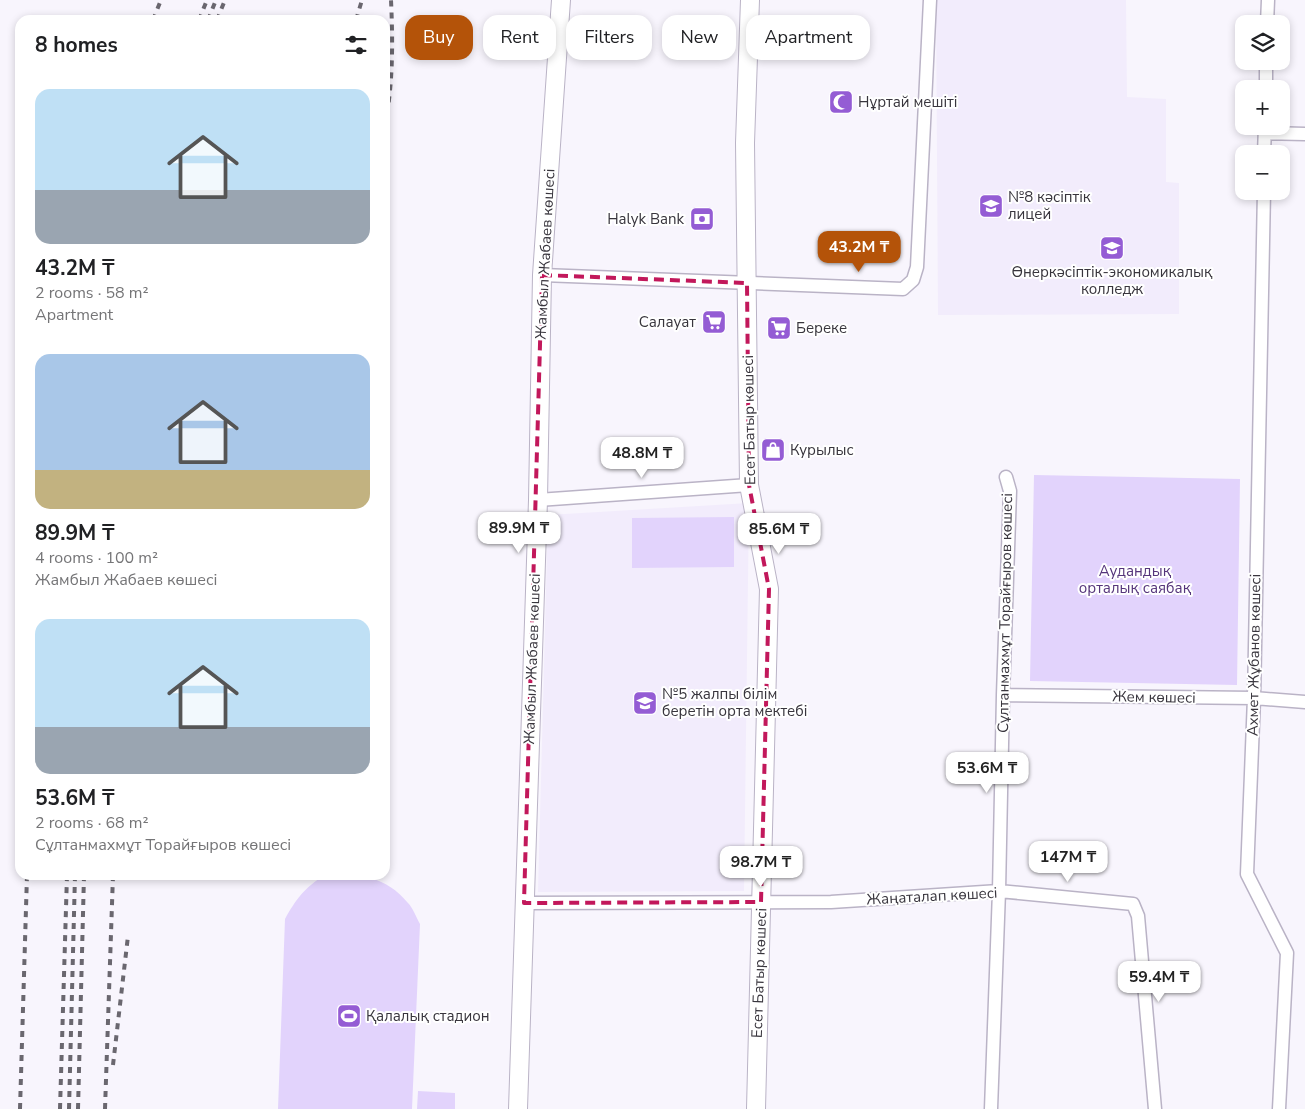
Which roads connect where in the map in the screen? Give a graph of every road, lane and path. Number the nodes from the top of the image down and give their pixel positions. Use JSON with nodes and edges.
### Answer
{"nodes":[{"id":1,"x":560,"y":0,"type":"edge"},
{"id":2,"x":750,"y":0,"type":"edge"},
{"id":3,"x":930,"y":0,"type":"edge"},
{"id":4,"x":1268,"y":0,"type":"edge"},
{"id":5,"x":1267,"y":15,"type":"edge"},
{"id":6,"x":1290,"y":132,"type":"edge"},
{"id":7,"x":1305,"y":134,"type":"edge"},
{"id":8,"x":1264,"y":200,"type":"edge"},
{"id":9,"x":542,"y":275,"type":"junction"},
{"id":10,"x":747,"y":283,"type":"junction"},
{"id":11,"x":1006,"y":477,"type":"dead end"},
{"id":12,"x":749,"y":485,"type":"junction"},
{"id":13,"x":538,"y":500,"type":"junction"},
{"id":14,"x":1003,"y":695,"type":"junction"},
{"id":15,"x":1254,"y":698,"type":"junction"},
{"id":16,"x":1305,"y":702,"type":"edge"},
{"id":17,"x":999,"y":891,"type":"junction"},
{"id":18,"x":761,"y":902,"type":"junction"},
{"id":19,"x":524,"y":903,"type":"junction"},
{"id":20,"x":518,"y":1109,"type":"edge"},
{"id":21,"x":756,"y":1109,"type":"edge"},
{"id":22,"x":991,"y":1109,"type":"edge"},
{"id":23,"x":1156,"y":1109,"type":"edge"},
{"id":24,"x":1279,"y":1109,"type":"edge"}],
"edges":[{"from":1,"to":9,"type":"street","name":"Жамбыл Жабаев көшесі"},
{"from":2,"to":10,"type":"street","name":"Есет Батыр көшесі"},
{"from":3,"to":10,"type":"street"},
{"from":4,"to":5,"type":"street"},
{"from":6,"to":7,"type":"street"},
{"from":8,"to":15,"type":"street","name":"Ахмет Жұбанов көшесі"},
{"from":9,"to":10,"type":"street"},
{"from":9,"to":13,"type":"street","name":"Жамбыл Жабаев көшесі"},
{"from":10,"to":12,"type":"street","name":"Есет Батыр көшесі"},
{"from":11,"to":14,"type":"street","name":"Сұлтанмахмұт Торайғыров көшесі"},
{"from":12,"to":13,"type":"street"},
{"from":12,"to":18,"type":"street","name":"Есет Батыр көшесі"},
{"from":13,"to":19,"type":"street","name":"Жамбыл Жабаев көшесі"},
{"from":14,"to":15,"type":"street","name":"Жем көшесі"},
{"from":14,"to":17,"type":"street","name":"Сұлтанмахмұт Торайғыров көшесі"},
{"from":15,"to":16,"type":"street","name":"Жем көшесі"},
{"from":15,"to":24,"type":"street","name":"Ахмет Жұбанов көшесі"},
{"from":17,"to":18,"type":"street","name":"Жаңаталап көшесі"},
{"from":17,"to":22,"type":"street","name":"Сұлтанмахмұт Торайғыров көшесі"},
{"from":17,"to":23,"type":"street","name":"Жаңаталап көшесі"},
{"from":18,"to":19,"type":"street","name":"Жаңаталап көшесі"},
{"from":18,"to":21,"type":"street","name":"Есет Батыр көшесі"},
{"from":19,"to":20,"type":"street","name":"Жамбыл Жабаев көшесі"}]}
